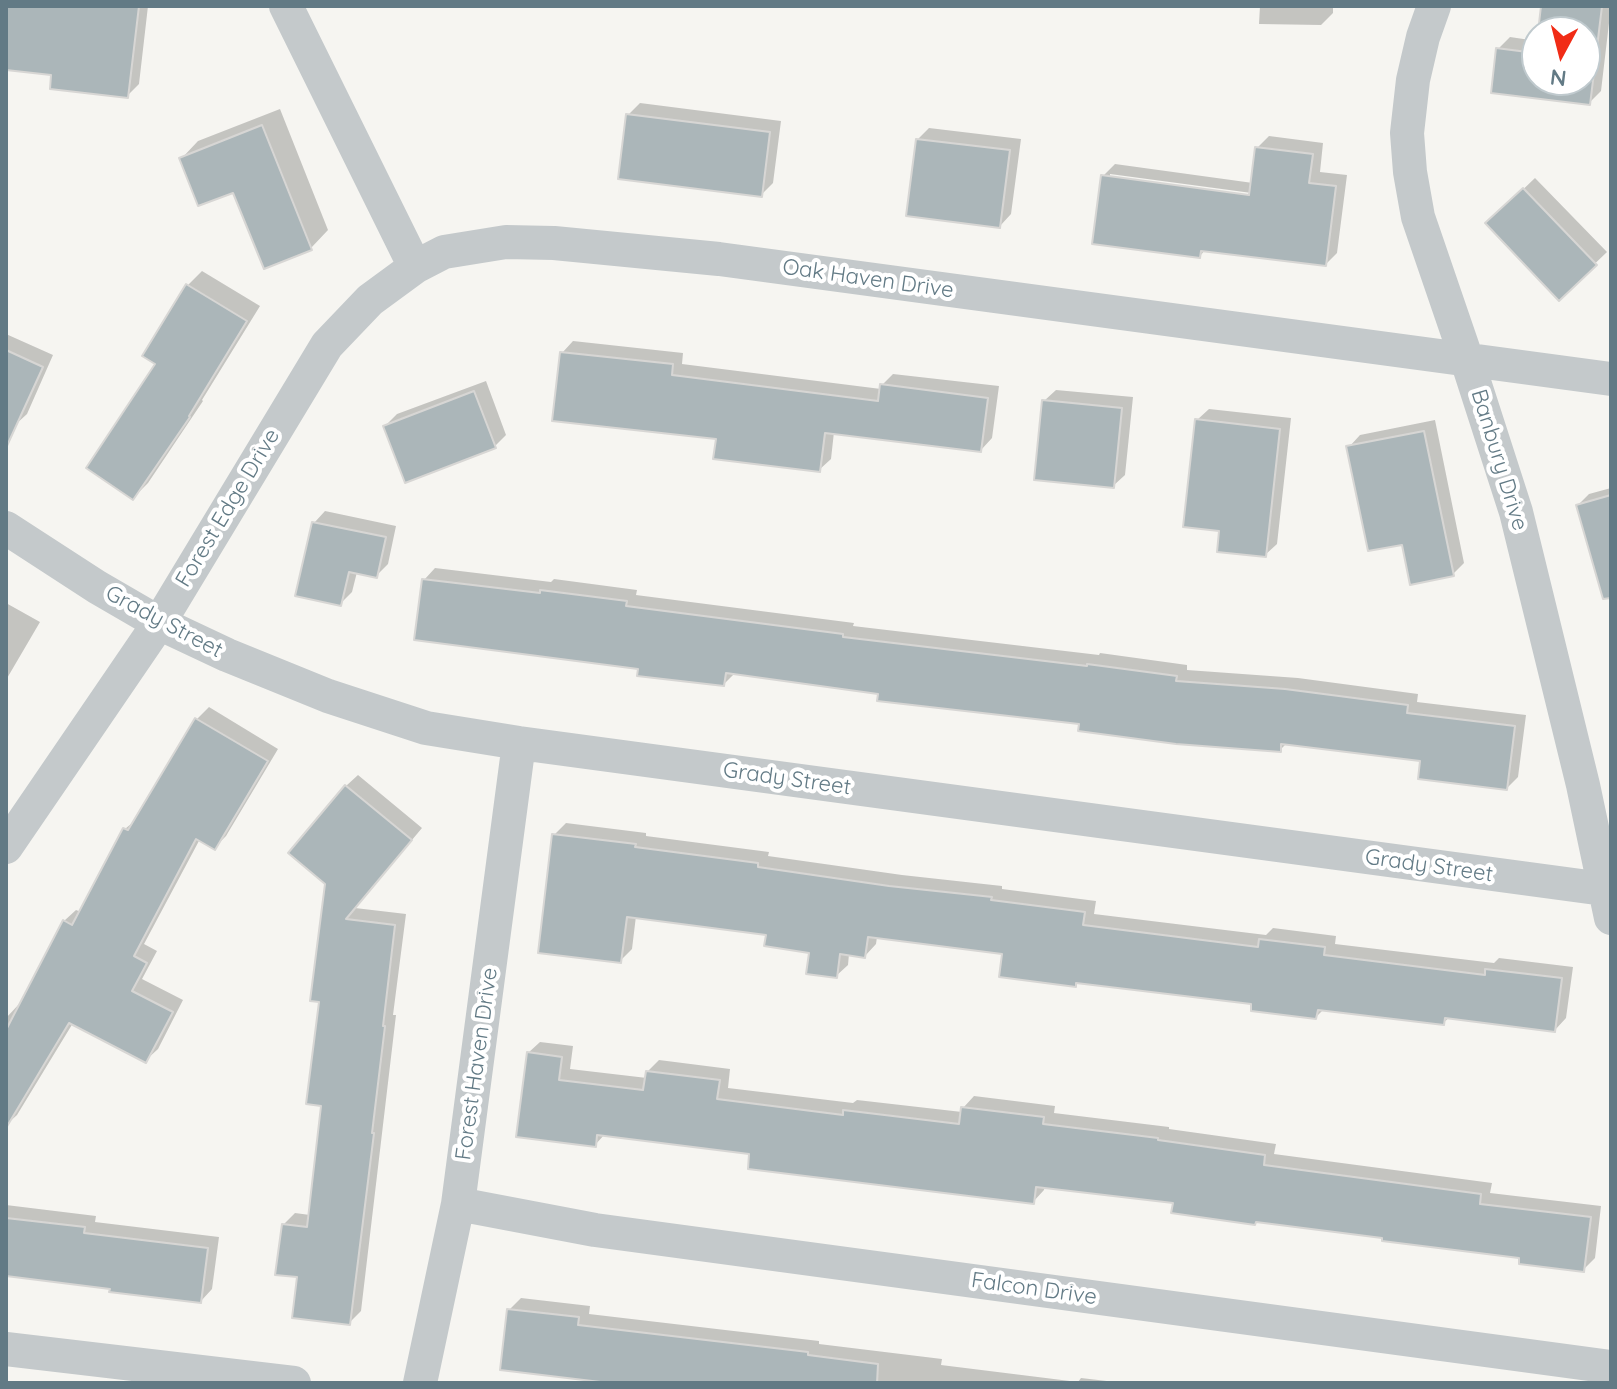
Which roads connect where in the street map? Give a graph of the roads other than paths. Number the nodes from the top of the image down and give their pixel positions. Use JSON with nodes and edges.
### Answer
{"nodes":[{"id":1,"x":286,"y":6,"type":"edge"},
{"id":2,"x":1434,"y":6,"type":"edge"},
{"id":3,"x":415,"y":267,"type":"junction"},
{"id":4,"x":1467,"y":360,"type":"junction"},
{"id":5,"x":1611,"y":379,"type":"edge"},
{"id":6,"x":6,"y":528,"type":"edge"},
{"id":7,"x":159,"y":623,"type":"junction"},
{"id":8,"x":519,"y":743,"type":"junction"},
{"id":9,"x":6,"y":847,"type":"edge"},
{"id":10,"x":1609,"y":899,"type":"edge"},
{"id":11,"x":458,"y":1204,"type":"junction"},
{"id":12,"x":6,"y":1349,"type":"edge"},
{"id":13,"x":1611,"y":1367,"type":"edge"},
{"id":14,"x":294,"y":1383,"type":"edge"},
{"id":15,"x":420,"y":1383,"type":"edge"}],
"edges":[{"from":1,"to":3,"type":"street"},
{"from":2,"to":4,"type":"street","name":"Banbury Drive"},
{"from":3,"to":4,"type":"street","name":"Oak Haven Drive"},
{"from":3,"to":7,"type":"street","name":"Forest Edge Drive"},
{"from":4,"to":5,"type":"street","name":"Oak Haven Drive"},
{"from":4,"to":10,"type":"street","name":"Banbury Drive"},
{"from":6,"to":7,"type":"street","name":"Grady Street"},
{"from":7,"to":8,"type":"street","name":"Grady Street"},
{"from":7,"to":9,"type":"street","name":"Forest Edge Drive"},
{"from":8,"to":10,"type":"street","name":"Grady Street"},
{"from":8,"to":11,"type":"street","name":"Forest Haven Drive"},
{"from":11,"to":13,"type":"street","name":"Falcon Drive"},
{"from":11,"to":15,"type":"street","name":"Forest Haven Drive"},
{"from":12,"to":14,"type":"street"}]}
